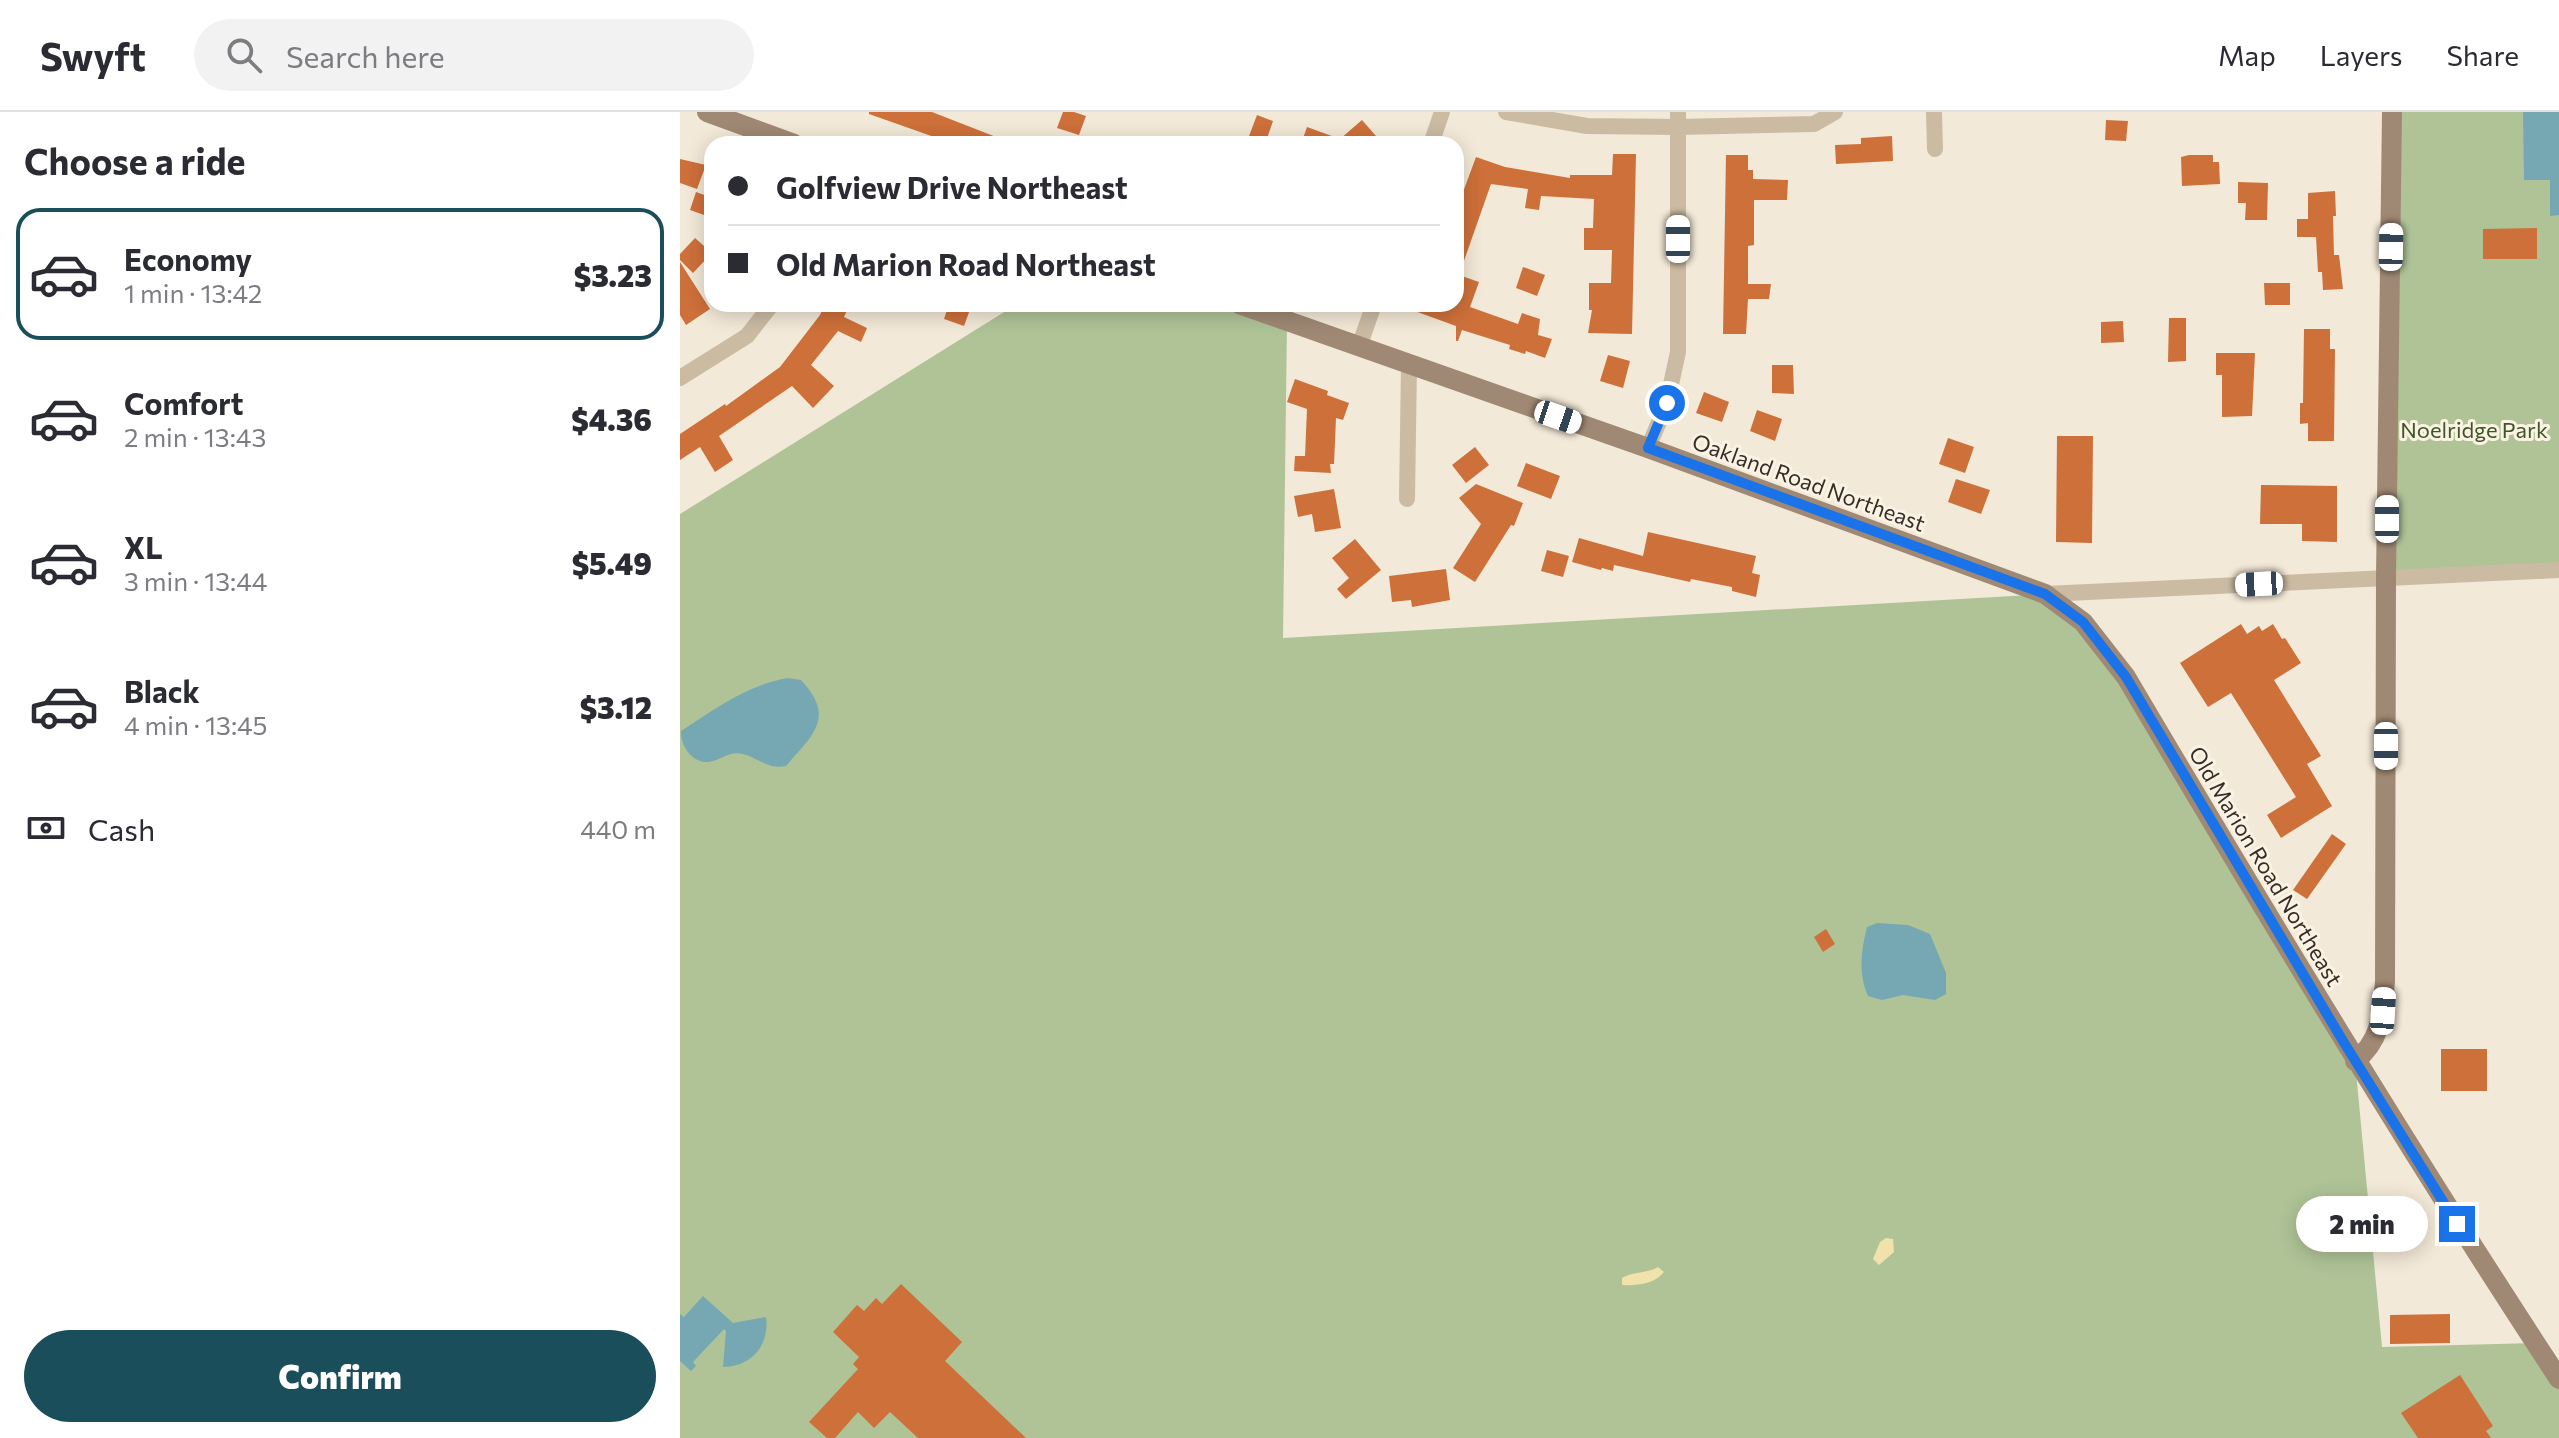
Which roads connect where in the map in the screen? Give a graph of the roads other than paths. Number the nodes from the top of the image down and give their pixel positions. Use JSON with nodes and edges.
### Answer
{"nodes":[{"id":1,"x":707,"y":112,"type":"edge"},
{"id":2,"x":1442,"y":112,"type":"edge"},
{"id":3,"x":1506,"y":112,"type":"edge"},
{"id":4,"x":1835,"y":112,"type":"edge"},
{"id":5,"x":1934,"y":112,"type":"edge"},
{"id":6,"x":2392,"y":112,"type":"edge"},
{"id":7,"x":1678,"y":120,"type":"edge"},
{"id":8,"x":772,"y":136,"type":"edge"},
{"id":9,"x":1434,"y":136,"type":"edge"},
{"id":10,"x":1935,"y":149,"type":"dead end"},
{"id":11,"x":766,"y":312,"type":"edge"},
{"id":12,"x":1261,"y":312,"type":"edge"},
{"id":13,"x":1371,"y":312,"type":"edge"},
{"id":14,"x":1359,"y":347,"type":"junction"},
{"id":15,"x":1409,"y":365,"type":"junction"},
{"id":16,"x":680,"y":378,"type":"edge"},
{"id":17,"x":1648,"y":448,"type":"junction"},
{"id":18,"x":1407,"y":499,"type":"dead end"},
{"id":19,"x":2559,"y":570,"type":"edge"},
{"id":20,"x":2386,"y":578,"type":"junction"},
{"id":21,"x":2045,"y":594,"type":"junction"},
{"id":22,"x":2355,"y":1061,"type":"junction"},
{"id":23,"x":2559,"y":1379,"type":"edge"}],
"edges":[{"from":1,"to":8,"type":"main road"},
{"from":2,"to":9,"type":"street"},
{"from":3,"to":7,"type":"street"},
{"from":4,"to":7,"type":"street"},
{"from":5,"to":10,"type":"street"},
{"from":6,"to":20,"type":"main road"},
{"from":7,"to":17,"type":"street"},
{"from":11,"to":16,"type":"street"},
{"from":12,"to":14,"type":"main road","name":"Oakland Road Northeast"},
{"from":13,"to":14,"type":"street"},
{"from":14,"to":15,"type":"main road","name":"Oakland Road Northeast"},
{"from":15,"to":17,"type":"main road","name":"Oakland Road Northeast"},
{"from":15,"to":18,"type":"street"},
{"from":17,"to":21,"type":"main road","name":"Oakland Road Northeast"},
{"from":19,"to":20,"type":"street"},
{"from":20,"to":21,"type":"street"},
{"from":20,"to":22,"type":"main road"},
{"from":21,"to":22,"type":"main road","name":"Old Marion Road Northeast"},
{"from":22,"to":23,"type":"main road","name":"Old Marion Road Northeast"}]}
